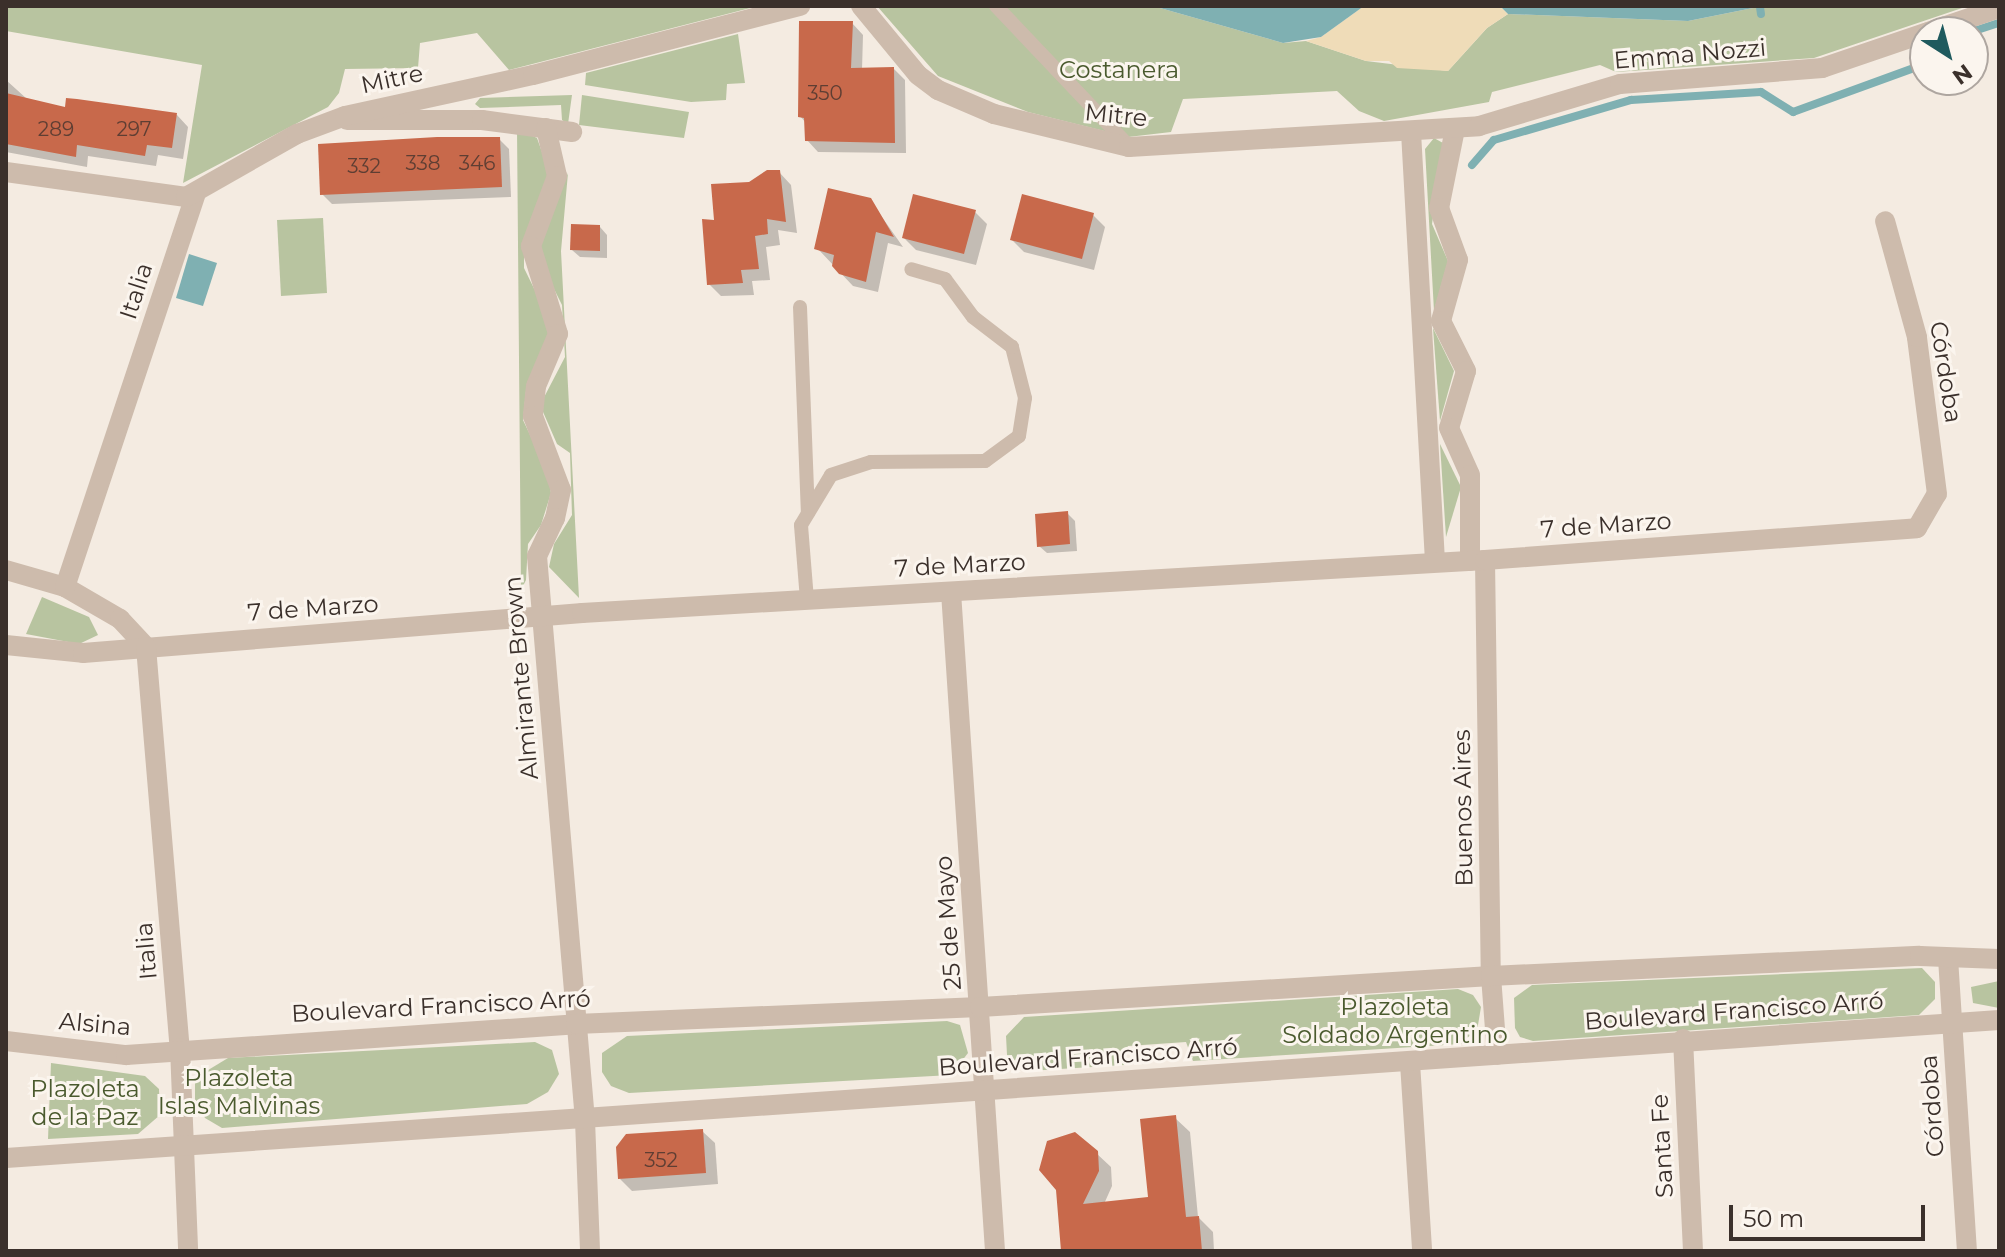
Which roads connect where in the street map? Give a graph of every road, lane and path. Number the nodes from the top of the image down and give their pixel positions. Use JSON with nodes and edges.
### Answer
{"nodes":[{"id":1,"x":800,"y":6,"type":"edge"},
{"id":2,"x":861,"y":6,"type":"edge"},
{"id":3,"x":996,"y":6,"type":"edge"},
{"id":4,"x":1999,"y":8,"type":"edge"},
{"id":5,"x":1976,"y":16,"type":"edge"},
{"id":6,"x":1909,"y":39,"type":"edge"},
{"id":7,"x":345,"y":116,"type":"junction"},
{"id":8,"x":546,"y":128,"type":"junction"},
{"id":9,"x":1455,"y":129,"type":"junction"},
{"id":10,"x":572,"y":132,"type":"dead end"},
{"id":11,"x":1411,"y":132,"type":"junction"},
{"id":12,"x":1129,"y":147,"type":"junction"},
{"id":13,"x":6,"y":172,"type":"edge"},
{"id":14,"x":196,"y":194,"type":"junction"},
{"id":15,"x":1885,"y":221,"type":"dead end"},
{"id":16,"x":911,"y":269,"type":"dead end"},
{"id":17,"x":800,"y":307,"type":"dead end"},
{"id":18,"x":808,"y":514,"type":"junction"},
{"id":19,"x":1917,"y":528,"type":"joint"},
{"id":20,"x":1435,"y":561,"type":"junction"},
{"id":21,"x":1478,"y":561,"type":"junction"},
{"id":22,"x":6,"y":570,"type":"edge"},
{"id":23,"x":65,"y":587,"type":"junction"},
{"id":24,"x":951,"y":592,"type":"junction"},
{"id":25,"x":807,"y":600,"type":"junction"},
{"id":26,"x":543,"y":616,"type":"junction"},
{"id":27,"x":6,"y":645,"type":"edge"},
{"id":28,"x":146,"y":647,"type":"junction"},
{"id":29,"x":1948,"y":958,"type":"junction"},
{"id":30,"x":1999,"y":959,"type":"edge"},
{"id":31,"x":1491,"y":976,"type":"junction"},
{"id":32,"x":980,"y":1007,"type":"junction"},
{"id":33,"x":1999,"y":1020,"type":"edge"},
{"id":34,"x":1953,"y":1023,"type":"junction"},
{"id":35,"x":576,"y":1024,"type":"junction"},
{"id":36,"x":1683,"y":1039,"type":"junction"},
{"id":37,"x":6,"y":1041,"type":"edge"},
{"id":38,"x":180,"y":1048,"type":"junction"},
{"id":39,"x":1497,"y":1055,"type":"junction"},
{"id":40,"x":1410,"y":1063,"type":"junction"},
{"id":41,"x":986,"y":1089,"type":"junction"},
{"id":42,"x":585,"y":1120,"type":"junction"},
{"id":43,"x":181,"y":1149,"type":"junction"},
{"id":44,"x":6,"y":1158,"type":"edge"},
{"id":45,"x":188,"y":1251,"type":"edge"},
{"id":46,"x":590,"y":1251,"type":"edge"},
{"id":47,"x":995,"y":1251,"type":"edge"},
{"id":48,"x":1422,"y":1251,"type":"edge"},
{"id":49,"x":1693,"y":1251,"type":"edge"},
{"id":50,"x":1967,"y":1251,"type":"edge"}],
"edges":[{"from":1,"to":7,"type":"street","name":"Mitre"},
{"from":2,"to":12,"type":"street","name":"Mitre"},
{"from":3,"to":12,"type":"lane"},
{"from":4,"to":5,"type":"street","name":"Emma Nozzi"},
{"from":6,"to":9,"type":"street","name":"Emma Nozzi"},
{"from":7,"to":8,"type":"street"},
{"from":7,"to":14,"type":"street","name":"Mitre"},
{"from":8,"to":10,"type":"street"},
{"from":8,"to":26,"type":"street","name":"Almirante Brown"},
{"from":9,"to":11,"type":"street","name":"Emma Nozzi"},
{"from":9,"to":21,"type":"street","name":"Buenos Aires"},
{"from":11,"to":12,"type":"street","name":"Mitre"},
{"from":11,"to":20,"type":"street"},
{"from":13,"to":14,"type":"street","name":"Mitre"},
{"from":14,"to":23,"type":"street","name":"Italia"},
{"from":15,"to":19,"type":"street","name":"Córdoba"},
{"from":16,"to":18,"type":"lane"},
{"from":17,"to":18,"type":"lane"},
{"from":18,"to":25,"type":"lane"},
{"from":19,"to":21,"type":"street","name":"7 de Marzo"},
{"from":20,"to":21,"type":"street","name":"7 de Marzo"},
{"from":20,"to":24,"type":"street","name":"7 de Marzo"},
{"from":21,"to":31,"type":"street","name":"Buenos Aires"},
{"from":22,"to":23,"type":"street"},
{"from":23,"to":28,"type":"street"},
{"from":24,"to":25,"type":"street","name":"7 de Marzo"},
{"from":24,"to":32,"type":"street","name":"25 de Mayo"},
{"from":25,"to":26,"type":"street","name":"7 de Marzo"},
{"from":26,"to":28,"type":"street","name":"7 de Marzo"},
{"from":26,"to":35,"type":"street","name":"Almirante Brown"},
{"from":27,"to":28,"type":"street","name":"7 de Marzo"},
{"from":28,"to":38,"type":"street","name":"Italia"},
{"from":29,"to":30,"type":"street","name":"Boulevard Francisco Arró"},
{"from":29,"to":31,"type":"street","name":"Boulevard Francisco Arró"},
{"from":29,"to":34,"type":"street","name":"Córdoba"},
{"from":31,"to":32,"type":"street","name":"Boulevard Francisco Arró"},
{"from":31,"to":39,"type":"street","name":"Buenos Aires"},
{"from":32,"to":35,"type":"street","name":"Boulevard Francisco Arró"},
{"from":32,"to":41,"type":"street","name":"25 de Mayo"},
{"from":33,"to":34,"type":"street","name":"Boulevard Francisco Arró"},
{"from":34,"to":36,"type":"street","name":"Boulevard Francisco Arró"},
{"from":34,"to":50,"type":"street","name":"Córdoba"},
{"from":35,"to":38,"type":"street","name":"Boulevard Francisco Arró"},
{"from":35,"to":42,"type":"street","name":"Almirante Brown"},
{"from":36,"to":39,"type":"street","name":"Boulevard Francisco Arró"},
{"from":36,"to":49,"type":"street","name":"Santa Fe"},
{"from":37,"to":38,"type":"street","name":"Alsina"},
{"from":38,"to":43,"type":"street","name":"Italia"},
{"from":39,"to":40,"type":"street","name":"Boulevard Francisco Arró"},
{"from":40,"to":41,"type":"street","name":"Boulevard Francisco Arró"},
{"from":40,"to":48,"type":"street"},
{"from":41,"to":42,"type":"street","name":"Boulevard Francisco Arró"},
{"from":41,"to":47,"type":"street","name":"25 de Mayo"},
{"from":42,"to":43,"type":"street","name":"Boulevard Francisco Arró"},
{"from":42,"to":46,"type":"street","name":"Almirante Brown"},
{"from":43,"to":44,"type":"street","name":"Boulevard Francisco Arró"},
{"from":43,"to":45,"type":"street","name":"Italia"}]}
